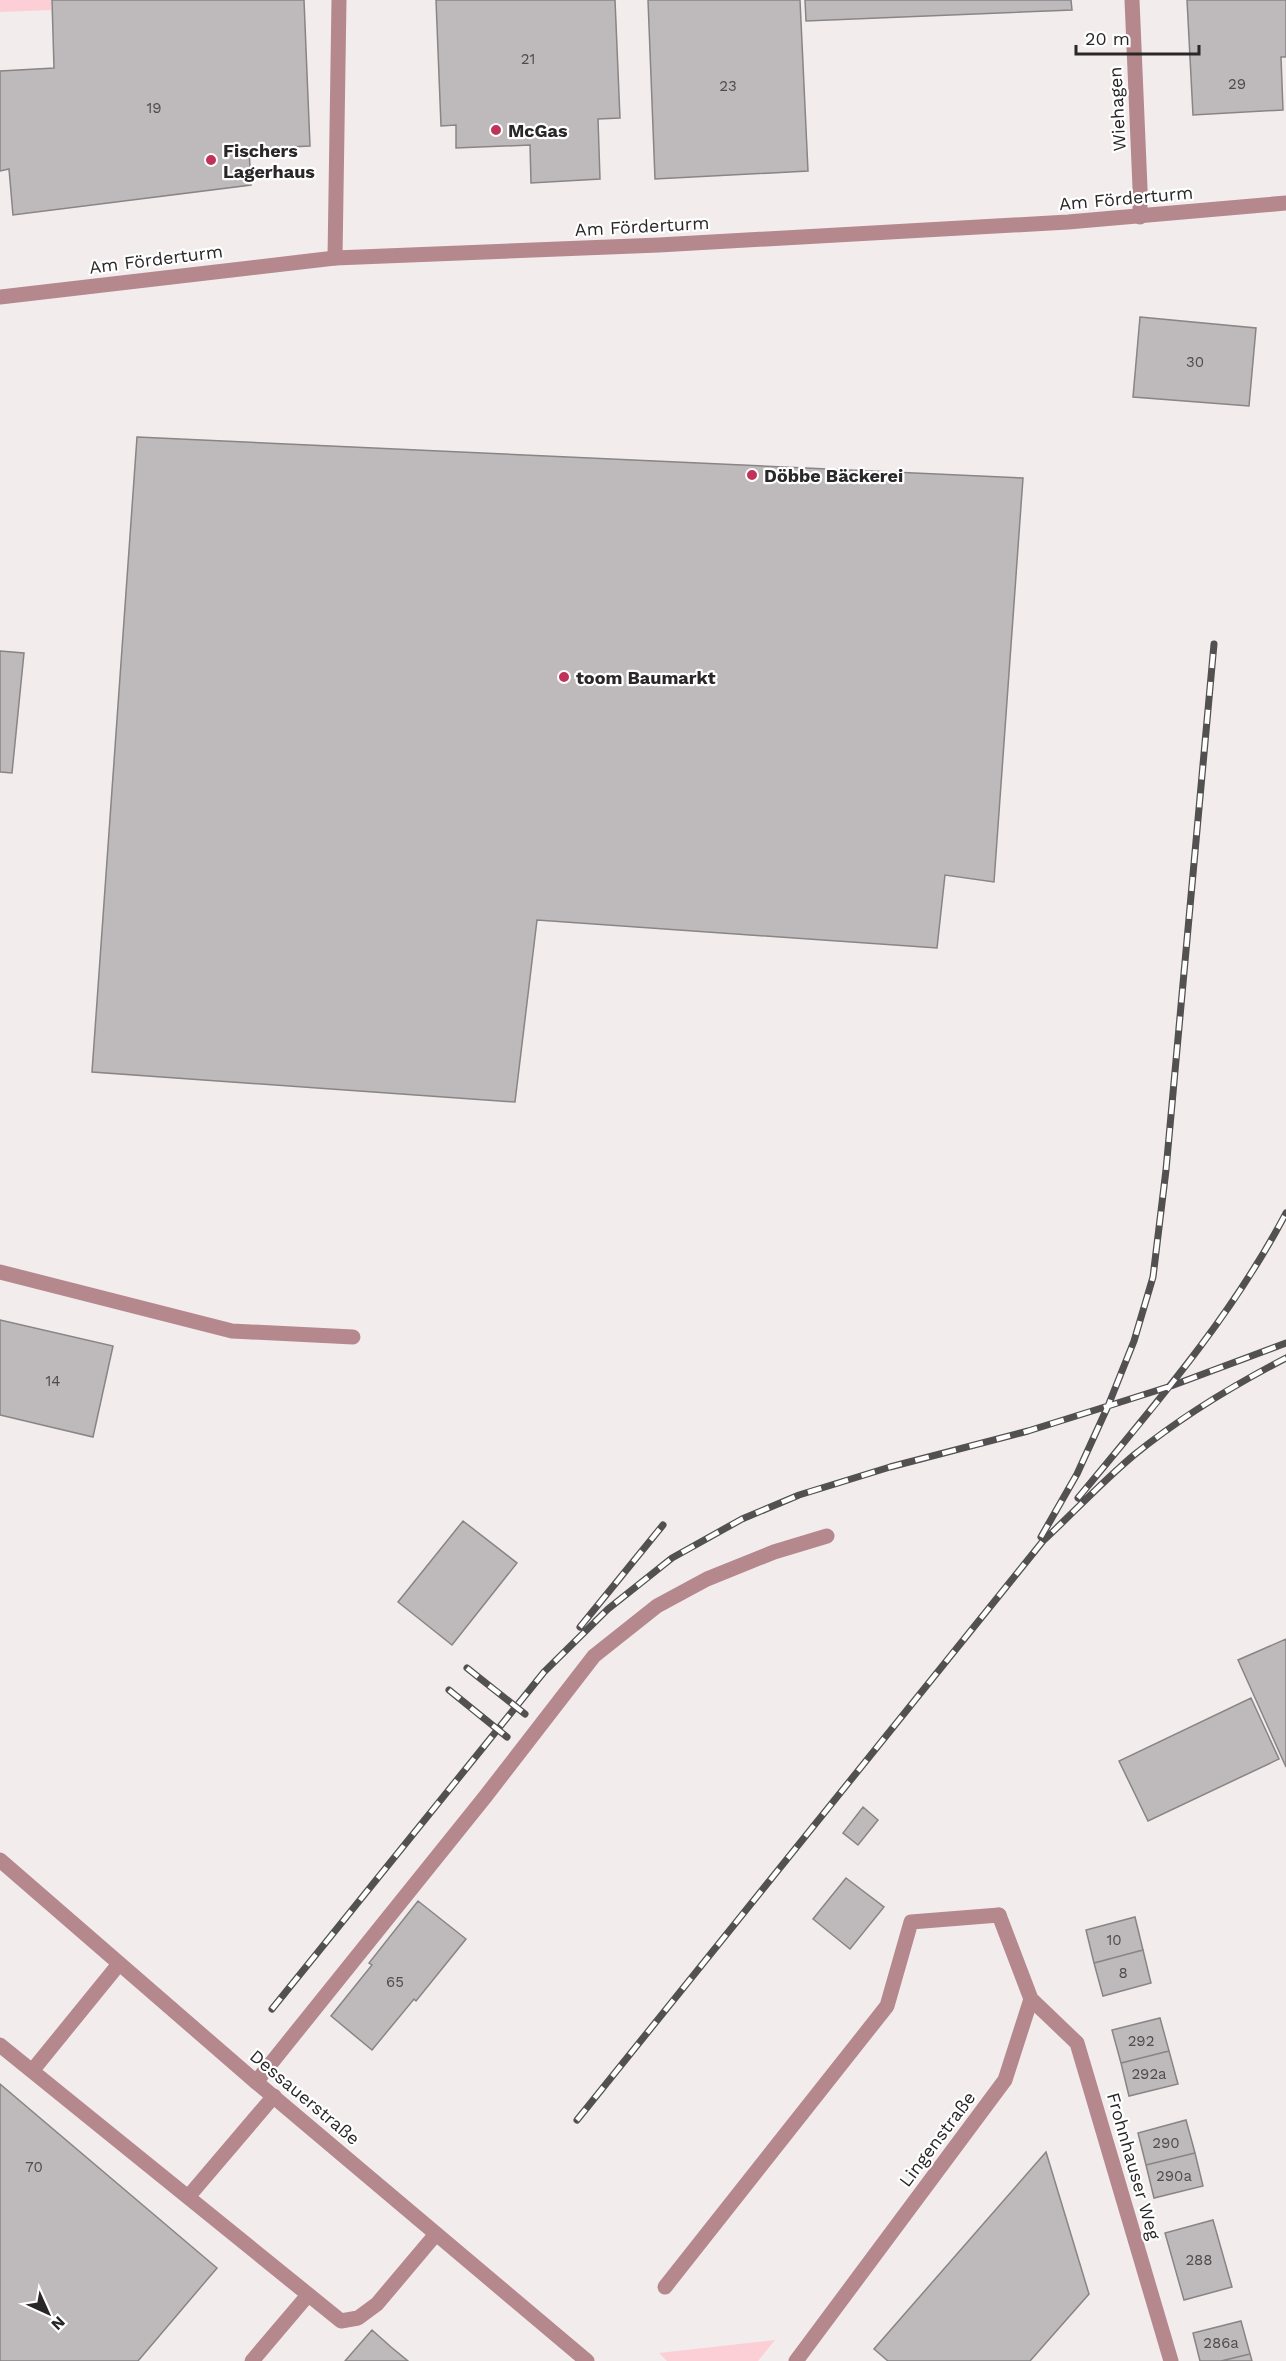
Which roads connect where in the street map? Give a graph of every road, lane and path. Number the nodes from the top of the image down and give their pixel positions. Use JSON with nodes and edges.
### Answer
{"nodes":[{"id":1,"x":339,"y":0,"type":"edge"},
{"id":2,"x":1132,"y":0,"type":"edge"},
{"id":3,"x":1286,"y":203,"type":"edge"},
{"id":4,"x":1140,"y":217,"type":"junction"},
{"id":5,"x":335,"y":258,"type":"junction"},
{"id":6,"x":0,"y":297,"type":"edge"},
{"id":7,"x":0,"y":1272,"type":"edge"},
{"id":8,"x":353,"y":1337,"type":"dead end"},
{"id":9,"x":827,"y":1536,"type":"dead end"},
{"id":10,"x":0,"y":1860,"type":"edge"},
{"id":11,"x":119,"y":1964,"type":"junction"},
{"id":12,"x":1031,"y":1999,"type":"junction"},
{"id":13,"x":0,"y":2045,"type":"edge"},
{"id":14,"x":32,"y":2071,"type":"junction"},
{"id":15,"x":256,"y":2082,"type":"junction"},
{"id":16,"x":273,"y":2096,"type":"junction"},
{"id":17,"x":188,"y":2197,"type":"junction"},
{"id":18,"x":436,"y":2234,"type":"junction"},
{"id":19,"x":665,"y":2288,"type":"dead end"},
{"id":20,"x":308,"y":2295,"type":"junction"},
{"id":21,"x":252,"y":2361,"type":"edge"},
{"id":22,"x":587,"y":2361,"type":"edge"},
{"id":23,"x":796,"y":2361,"type":"edge"},
{"id":24,"x":1171,"y":2361,"type":"edge"}],
"edges":[{"from":1,"to":5,"type":"street"},
{"from":2,"to":4,"type":"street","name":"Wiehagen"},
{"from":3,"to":4,"type":"street","name":"Am Förderturm"},
{"from":4,"to":5,"type":"street","name":"Am Förderturm"},
{"from":5,"to":6,"type":"street","name":"Am Förderturm"},
{"from":7,"to":8,"type":"street"},
{"from":9,"to":15,"type":"street"},
{"from":10,"to":11,"type":"street","name":"Dessauerstraße"},
{"from":11,"to":14,"type":"street"},
{"from":11,"to":15,"type":"street","name":"Dessauerstraße"},
{"from":12,"to":19,"type":"street"},
{"from":12,"to":23,"type":"street","name":"Lingenstraße"},
{"from":12,"to":24,"type":"street","name":"Frohnhauser Weg"},
{"from":13,"to":14,"type":"street"},
{"from":14,"to":17,"type":"street"},
{"from":15,"to":16,"type":"street","name":"Dessauerstraße"},
{"from":16,"to":17,"type":"street"},
{"from":16,"to":18,"type":"street","name":"Dessauerstraße"},
{"from":17,"to":20,"type":"street"},
{"from":18,"to":20,"type":"street"},
{"from":18,"to":22,"type":"street","name":"Dessauerstraße"},
{"from":20,"to":21,"type":"street"}]}
